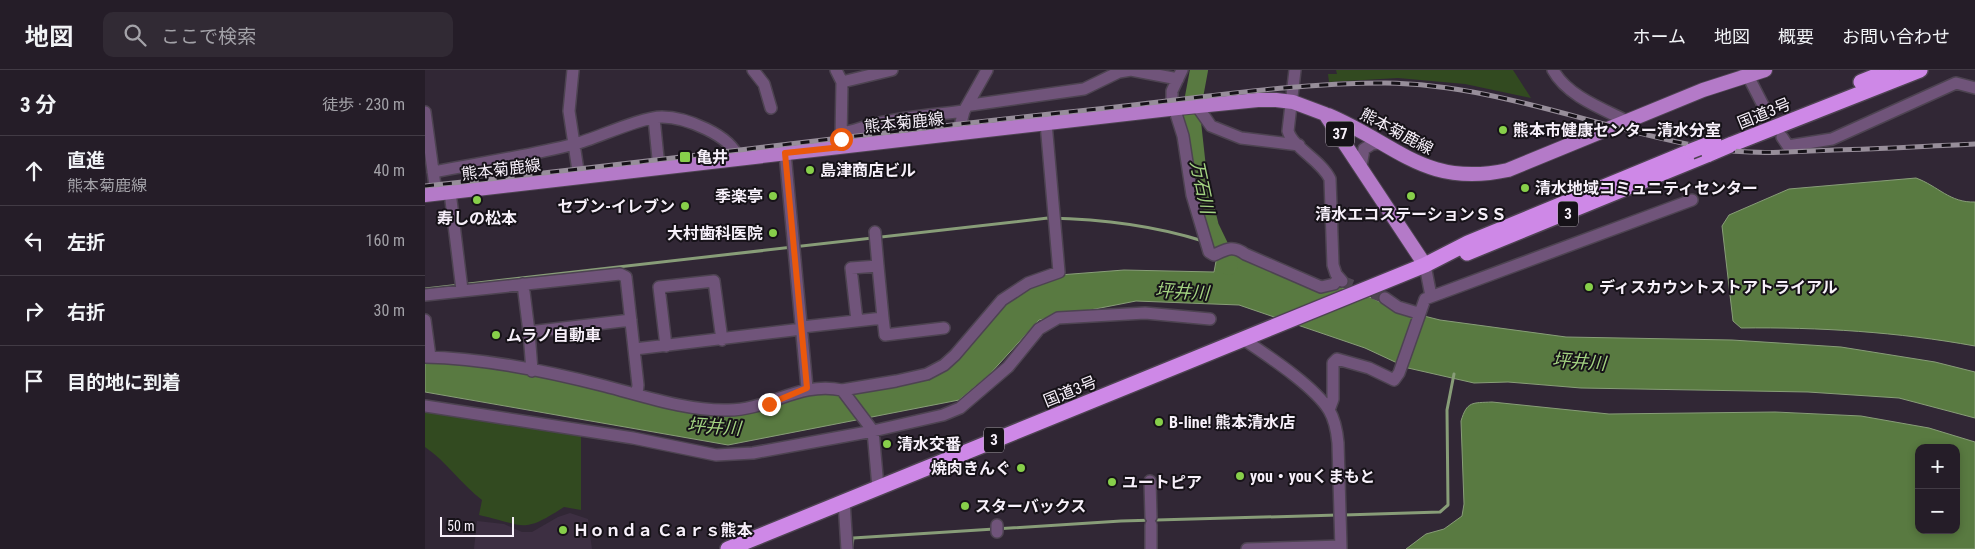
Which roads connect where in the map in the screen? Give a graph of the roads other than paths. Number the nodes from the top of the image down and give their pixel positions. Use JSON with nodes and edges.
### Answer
{"nodes":[{"id":1,"x":573,"y":70,"type":"edge"},
{"id":2,"x":753,"y":70,"type":"edge"},
{"id":3,"x":836,"y":70,"type":"edge"},
{"id":4,"x":892,"y":70,"type":"edge"},
{"id":5,"x":987,"y":70,"type":"edge"},
{"id":6,"x":1295,"y":70,"type":"edge"},
{"id":7,"x":1553,"y":70,"type":"edge"},
{"id":8,"x":1765,"y":70,"type":"edge"},
{"id":9,"x":1891,"y":70,"type":"edge"},
{"id":10,"x":1920,"y":70,"type":"edge"},
{"id":11,"x":1746,"y":72,"type":"edge"},
{"id":12,"x":1180,"y":74,"type":"edge"},
{"id":13,"x":842,"y":82,"type":"junction"},
{"id":14,"x":1975,"y":88,"type":"edge"},
{"id":15,"x":1293,"y":102,"type":"junction"},
{"id":16,"x":1197,"y":106,"type":"junction"},
{"id":17,"x":966,"y":107,"type":"junction"},
{"id":18,"x":771,"y":108,"type":"dead end"},
{"id":19,"x":1176,"y":108,"type":"junction"},
{"id":20,"x":1765,"y":109,"type":"tunnel mouth"},
{"id":21,"x":425,"y":112,"type":"edge"},
{"id":22,"x":1325,"y":114,"type":"junction"},
{"id":23,"x":654,"y":118,"type":"junction"},
{"id":24,"x":1629,"y":122,"type":"junction"},
{"id":25,"x":1046,"y":123,"type":"junction"},
{"id":26,"x":958,"y":134,"type":"junction"},
{"id":27,"x":1782,"y":137,"type":"tunnel mouth"},
{"id":28,"x":841,"y":140,"type":"junction"},
{"id":29,"x":1379,"y":143,"type":"junction"},
{"id":30,"x":574,"y":144,"type":"junction"},
{"id":31,"x":1299,"y":145,"type":"junction"},
{"id":32,"x":1711,"y":148,"type":"junction"},
{"id":33,"x":785,"y":153,"type":"junction"},
{"id":34,"x":738,"y":158,"type":"junction"},
{"id":35,"x":1361,"y":166,"type":"junction"},
{"id":36,"x":659,"y":168,"type":"junction"},
{"id":37,"x":433,"y":172,"type":"junction"},
{"id":38,"x":579,"y":177,"type":"junction"},
{"id":39,"x":450,"y":192,"type":"junction"},
{"id":40,"x":430,"y":194,"type":"edge"},
{"id":41,"x":1692,"y":200,"type":"dead end"},
{"id":42,"x":875,"y":232,"type":"dead end"},
{"id":43,"x":1425,"y":264,"type":"junction"},
{"id":44,"x":878,"y":266,"type":"junction"},
{"id":45,"x":523,"y":284,"type":"junction"},
{"id":46,"x":462,"y":290,"type":"junction"},
{"id":47,"x":425,"y":296,"type":"edge"},
{"id":48,"x":1431,"y":296,"type":"junction"},
{"id":49,"x":1385,"y":298,"type":"tunnel mouth"},
{"id":50,"x":1417,"y":317,"type":"junction"},
{"id":51,"x":883,"y":318,"type":"junction"},
{"id":52,"x":425,"y":320,"type":"edge"},
{"id":53,"x":631,"y":320,"type":"junction"},
{"id":54,"x":857,"y":320,"type":"junction"},
{"id":55,"x":1210,"y":320,"type":"dead end"},
{"id":56,"x":802,"y":328,"type":"junction"},
{"id":57,"x":944,"y":328,"type":"dead end"},
{"id":58,"x":529,"y":332,"type":"junction"},
{"id":59,"x":1243,"y":339,"type":"junction"},
{"id":60,"x":722,"y":340,"type":"junction"},
{"id":61,"x":665,"y":346,"type":"junction"},
{"id":62,"x":635,"y":349,"type":"junction"},
{"id":63,"x":428,"y":357,"type":"edge"},
{"id":64,"x":532,"y":370,"type":"junction"},
{"id":65,"x":807,"y":388,"type":"junction"},
{"id":66,"x":844,"y":392,"type":"junction"},
{"id":67,"x":637,"y":394,"type":"junction"},
{"id":68,"x":425,"y":406,"type":"edge"},
{"id":69,"x":1329,"y":410,"type":"junction"},
{"id":70,"x":871,"y":427,"type":"junction"},
{"id":71,"x":1150,"y":482,"type":"dead end"},
{"id":72,"x":878,"y":487,"type":"junction"},
{"id":73,"x":844,"y":501,"type":"junction"},
{"id":74,"x":1341,"y":547,"type":"edge"},
{"id":75,"x":727,"y":549,"type":"edge"},
{"id":76,"x":847,"y":549,"type":"edge"},
{"id":77,"x":1151,"y":549,"type":"edge"},
{"id":78,"x":1247,"y":549,"type":"edge"}],
"edges":[{"from":1,"to":30,"type":"street"},
{"from":2,"to":18,"type":"street"},
{"from":3,"to":13,"type":"street"},
{"from":4,"to":13,"type":"street"},
{"from":5,"to":17,"type":"street"},
{"from":6,"to":15,"type":"street"},
{"from":7,"to":24,"type":"street"},
{"from":8,"to":11,"type":"main road","name":"熊本菊鹿線","number":"37"},
{"from":9,"to":32,"type":"highway","name":"国道3号","number":"3"},
{"from":10,"to":32,"type":"highway","name":"国道3号","number":"3","bridge":true},
{"from":11,"to":20,"type":"street"},
{"from":11,"to":24,"type":"main road","name":"熊本菊鹿線","number":"37"},
{"from":12,"to":17,"type":"street"},
{"from":12,"to":19,"type":"street"},
{"from":13,"to":28,"type":"street"},
{"from":14,"to":27,"type":"street"},
{"from":15,"to":16,"type":"main road","name":"熊本菊鹿線","number":"37"},
{"from":15,"to":22,"type":"main road","name":"熊本菊鹿線","number":"37"},
{"from":15,"to":31,"type":"street"},
{"from":16,"to":19,"type":"main road","name":"熊本菊鹿線","number":"37"},
{"from":16,"to":31,"type":"street"},
{"from":17,"to":26,"type":"street"},
{"from":17,"to":28,"type":"street"},
{"from":19,"to":25,"type":"main road","name":"熊本菊鹿線","number":"37"},
{"from":19,"to":31,"type":"street"},
{"from":21,"to":37,"type":"street"},
{"from":22,"to":29,"type":"main road","name":"熊本菊鹿線","number":"37"},
{"from":22,"to":35,"type":"main road","name":"熊本菊鹿線","number":"37"},
{"from":23,"to":30,"type":"street"},
{"from":23,"to":34,"type":"street"},
{"from":23,"to":36,"type":"street"},
{"from":24,"to":29,"type":"main road","name":"熊本菊鹿線","number":"37"},
{"from":25,"to":26,"type":"main road","name":"熊本菊鹿線","number":"37"},
{"from":25,"to":66,"type":"street"},
{"from":26,"to":28,"type":"main road","name":"熊本菊鹿線","number":"37"},
{"from":28,"to":33,"type":"main road","name":"熊本菊鹿線","number":"37"},
{"from":29,"to":35,"type":"street"},
{"from":30,"to":37,"type":"street"},
{"from":30,"to":38,"type":"street"},
{"from":32,"to":43,"type":"highway","name":"国道3号","number":"3"},
{"from":32,"to":43,"type":"highway","name":"国道3号","number":"3","bridge":true},
{"from":33,"to":34,"type":"main road","name":"熊本菊鹿線","number":"37"},
{"from":33,"to":56,"type":"street"},
{"from":34,"to":36,"type":"main road","name":"熊本菊鹿線","number":"37"},
{"from":35,"to":43,"type":"main road","name":"熊本菊鹿線","number":"37"},
{"from":36,"to":38,"type":"main road","name":"熊本菊鹿線","number":"37"},
{"from":37,"to":40,"type":"street"},
{"from":38,"to":39,"type":"main road","name":"熊本菊鹿線","number":"37"},
{"from":39,"to":40,"type":"main road","name":"熊本菊鹿線","number":"37"},
{"from":39,"to":46,"type":"street"},
{"from":41,"to":48,"type":"street"},
{"from":42,"to":44,"type":"street"},
{"from":43,"to":48,"type":"street"},
{"from":43,"to":59,"type":"highway","name":"国道3号","number":"3"},
{"from":44,"to":51,"type":"street"},
{"from":44,"to":54,"type":"street"},
{"from":45,"to":46,"type":"street"},
{"from":45,"to":53,"type":"street"},
{"from":45,"to":58,"type":"street"},
{"from":46,"to":47,"type":"street"},
{"from":48,"to":50,"type":"street"},
{"from":49,"to":50,"type":"street"},
{"from":50,"to":69,"type":"street"},
{"from":51,"to":54,"type":"street"},
{"from":51,"to":57,"type":"street"},
{"from":52,"to":63,"type":"street"},
{"from":53,"to":58,"type":"street"},
{"from":53,"to":62,"type":"street"},
{"from":54,"to":56,"type":"street"},
{"from":55,"to":70,"type":"street"},
{"from":56,"to":60,"type":"street"},
{"from":56,"to":65,"type":"street"},
{"from":58,"to":64,"type":"street"},
{"from":59,"to":69,"type":"street"},
{"from":59,"to":72,"type":"highway","name":"国道3号","number":"3"},
{"from":60,"to":61,"type":"street"},
{"from":60,"to":61,"type":"street"},
{"from":61,"to":62,"type":"street"},
{"from":62,"to":67,"type":"street"},
{"from":63,"to":64,"type":"street"},
{"from":64,"to":67,"type":"street"},
{"from":65,"to":66,"type":"street"},
{"from":65,"to":67,"type":"street"},
{"from":66,"to":70,"type":"street"},
{"from":68,"to":70,"type":"street"},
{"from":69,"to":74,"type":"street"},
{"from":70,"to":72,"type":"street"},
{"from":71,"to":77,"type":"street"},
{"from":72,"to":73,"type":"highway","name":"国道3号","number":"3"},
{"from":73,"to":75,"type":"highway","name":"国道3号","number":"3"},
{"from":73,"to":76,"type":"street"},
{"from":74,"to":78,"type":"street"}]}
